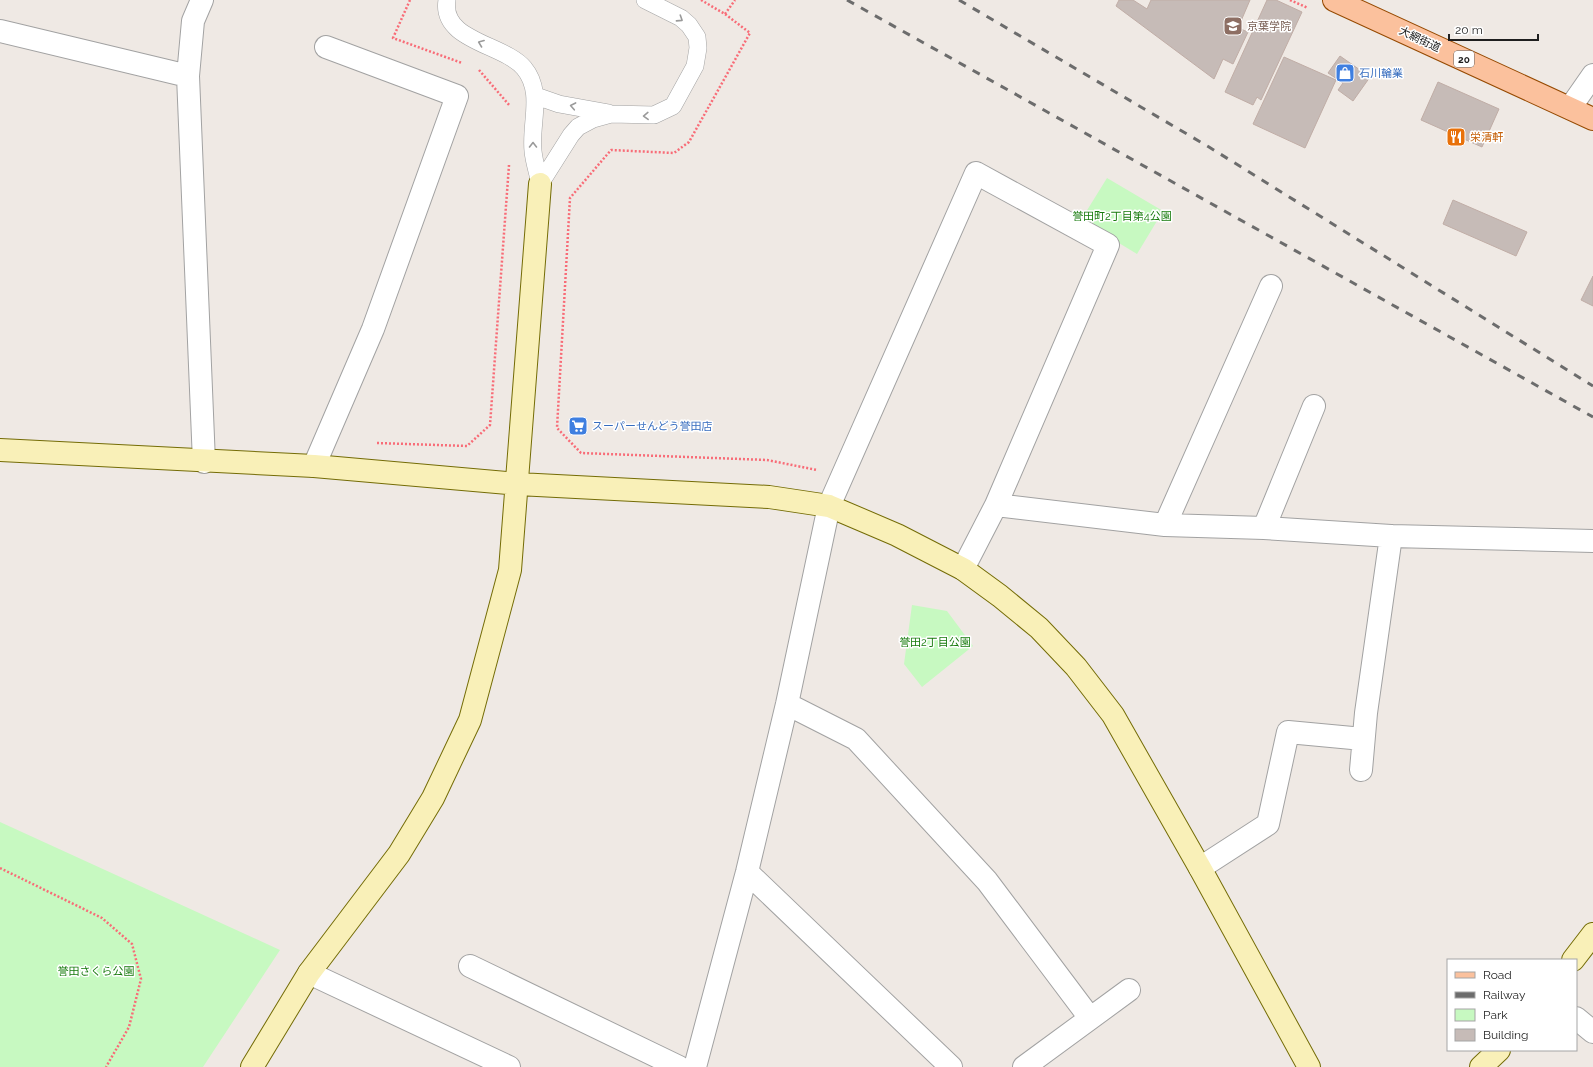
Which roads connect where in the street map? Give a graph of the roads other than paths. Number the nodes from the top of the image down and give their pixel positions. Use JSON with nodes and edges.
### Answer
{"nodes":[{"id":1,"x":202,"y":0,"type":"edge"},
{"id":2,"x":446,"y":0,"type":"edge"},
{"id":3,"x":645,"y":0,"type":"edge"},
{"id":4,"x":1334,"y":0,"type":"edge"},
{"id":5,"x":0,"y":31,"type":"edge"},
{"id":6,"x":326,"y":47,"type":"dead end"},
{"id":7,"x":1593,"y":75,"type":"edge"},
{"id":8,"x":188,"y":76,"type":"junction"},
{"id":9,"x":536,"y":96,"type":"junction"},
{"id":10,"x":1570,"y":108,"type":"junction"},
{"id":11,"x":611,"y":114,"type":"junction"},
{"id":12,"x":1593,"y":119,"type":"edge"},
{"id":13,"x":540,"y":184,"type":"junction"},
{"id":14,"x":1271,"y":286,"type":"dead end"},
{"id":15,"x":1314,"y":406,"type":"dead end"},
{"id":16,"x":0,"y":450,"type":"edge"},
{"id":17,"x":204,"y":462,"type":"junction"},
{"id":18,"x":314,"y":466,"type":"junction"},
{"id":19,"x":518,"y":484,"type":"junction"},
{"id":20,"x":996,"y":505,"type":"junction"},
{"id":21,"x":829,"y":506,"type":"junction"},
{"id":22,"x":1165,"y":525,"type":"junction"},
{"id":23,"x":1264,"y":528,"type":"junction"},
{"id":24,"x":1391,"y":536,"type":"junction"},
{"id":25,"x":1593,"y":541,"type":"edge"},
{"id":26,"x":962,"y":569,"type":"junction"},
{"id":27,"x":787,"y":704,"type":"junction"},
{"id":28,"x":1363,"y":739,"type":"junction"},
{"id":29,"x":1361,"y":770,"type":"dead end"},
{"id":30,"x":1200,"y":868,"type":"junction"},
{"id":31,"x":747,"y":872,"type":"junction"},
{"id":32,"x":1593,"y":934,"type":"edge"},
{"id":33,"x":1574,"y":959,"type":"edge"},
{"id":34,"x":470,"y":966,"type":"dead end"},
{"id":35,"x":310,"y":973,"type":"junction"},
{"id":36,"x":1129,"y":990,"type":"dead end"},
{"id":37,"x":1090,"y":1018,"type":"junction"},
{"id":38,"x":1577,"y":1019,"type":"edge"},
{"id":39,"x":1593,"y":1032,"type":"edge"},
{"id":40,"x":1498,"y":1051,"type":"edge"},
{"id":41,"x":487,"y":1062,"type":"edge"},
{"id":42,"x":252,"y":1067,"type":"edge"},
{"id":43,"x":509,"y":1067,"type":"edge"},
{"id":44,"x":679,"y":1067,"type":"edge"},
{"id":45,"x":695,"y":1067,"type":"edge"},
{"id":46,"x":951,"y":1067,"type":"edge"},
{"id":47,"x":1024,"y":1067,"type":"edge"},
{"id":48,"x":1309,"y":1067,"type":"edge"},
{"id":49,"x":1481,"y":1067,"type":"edge"}],
"edges":[{"from":1,"to":8,"type":"street"},
{"from":9,"to":2,"type":"lane","one_way":true},
{"from":3,"to":11,"type":"lane","one_way":true},
{"from":4,"to":10,"type":"main road","name":"大網街道","number":"20"},
{"from":5,"to":8,"type":"street"},
{"from":6,"to":18,"type":"street"},
{"from":7,"to":10,"type":"street"},
{"from":8,"to":17,"type":"street"},
{"from":11,"to":9,"type":"lane","one_way":true},
{"from":13,"to":9,"type":"lane","one_way":true},
{"from":10,"to":12,"type":"main road","name":"大網街道","number":"20"},
{"from":11,"to":13,"type":"lane"},
{"from":13,"to":19,"type":"street"},
{"from":14,"to":22,"type":"street"},
{"from":15,"to":23,"type":"street"},
{"from":16,"to":17,"type":"street"},
{"from":17,"to":18,"type":"street"},
{"from":18,"to":19,"type":"street"},
{"from":19,"to":21,"type":"street"},
{"from":19,"to":35,"type":"street"},
{"from":20,"to":21,"type":"street"},
{"from":20,"to":22,"type":"street"},
{"from":20,"to":26,"type":"street"},
{"from":21,"to":26,"type":"street"},
{"from":21,"to":27,"type":"street"},
{"from":22,"to":23,"type":"street"},
{"from":23,"to":24,"type":"street"},
{"from":24,"to":25,"type":"street"},
{"from":24,"to":28,"type":"street"},
{"from":26,"to":30,"type":"street"},
{"from":27,"to":31,"type":"street"},
{"from":27,"to":37,"type":"street"},
{"from":28,"to":29,"type":"street"},
{"from":28,"to":30,"type":"street"},
{"from":30,"to":48,"type":"street"},
{"from":31,"to":45,"type":"street"},
{"from":31,"to":46,"type":"street"},
{"from":32,"to":33,"type":"street"},
{"from":34,"to":44,"type":"street"},
{"from":35,"to":41,"type":"street"},
{"from":35,"to":42,"type":"street"},
{"from":36,"to":37,"type":"street"},
{"from":37,"to":47,"type":"street"},
{"from":38,"to":39,"type":"street"},
{"from":40,"to":49,"type":"street"},
{"from":41,"to":43,"type":"street"}]}
